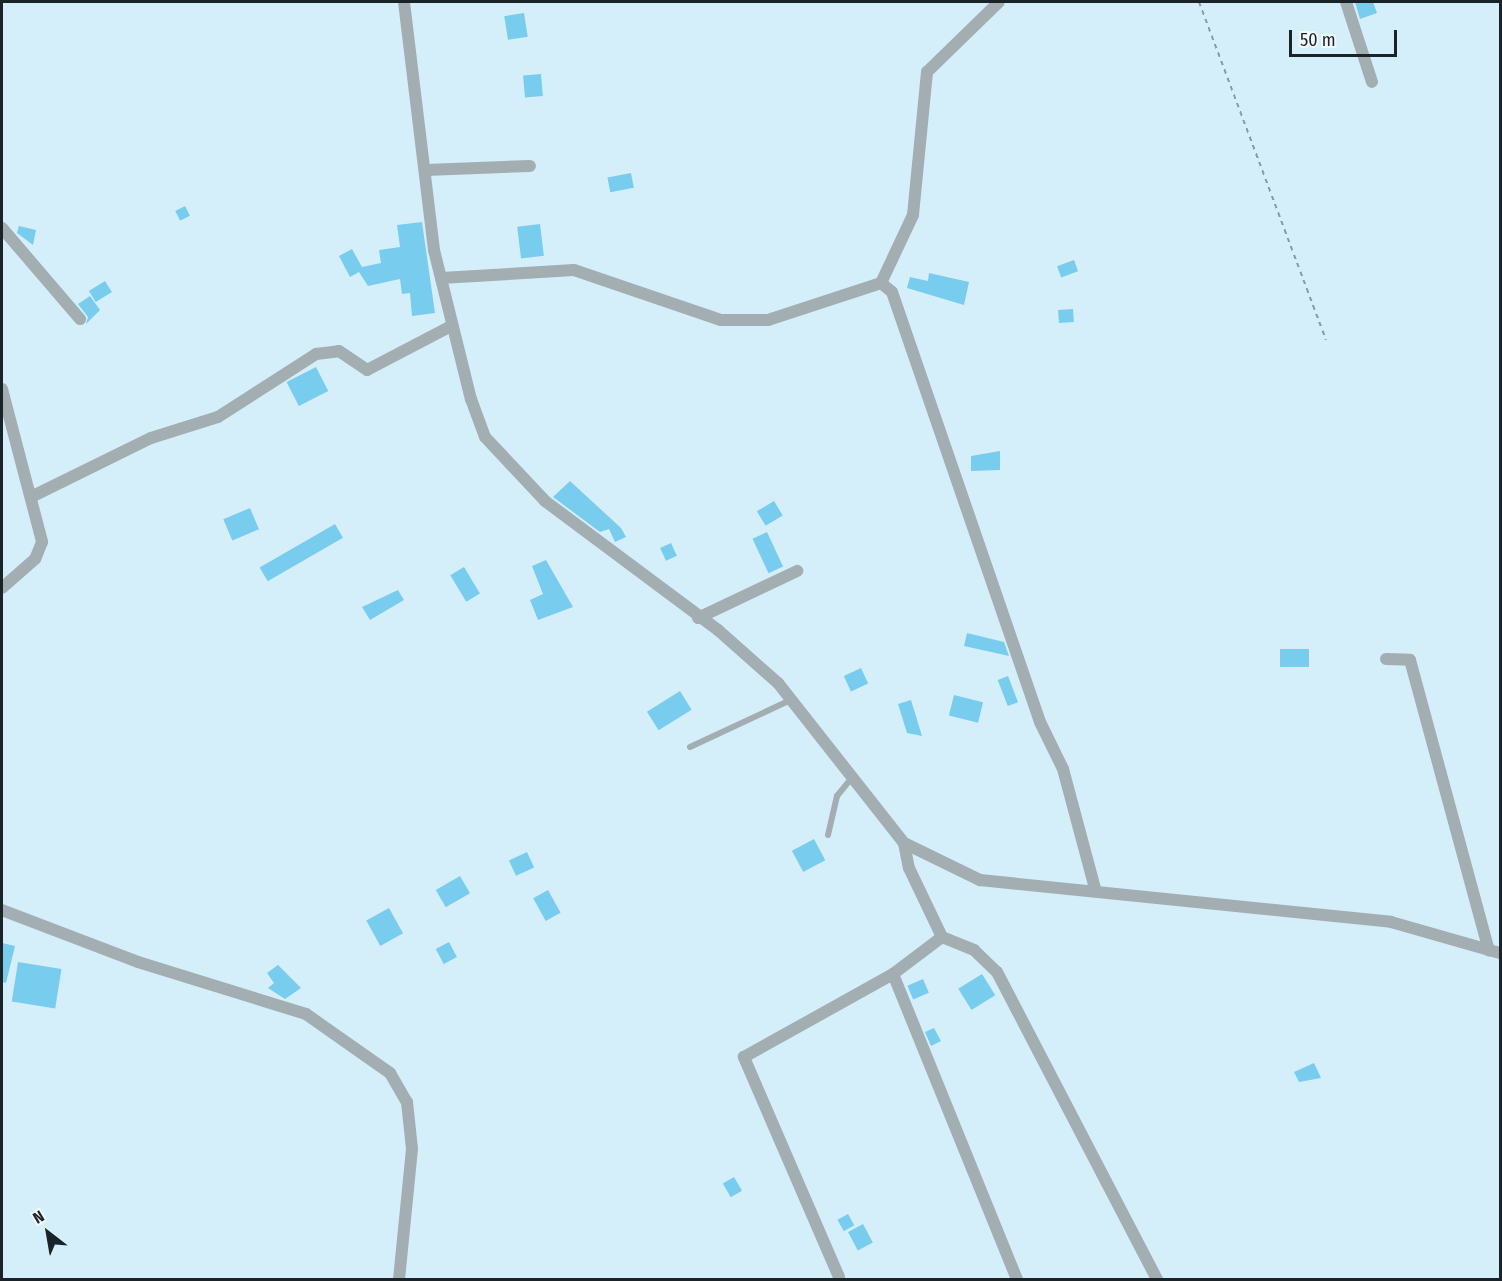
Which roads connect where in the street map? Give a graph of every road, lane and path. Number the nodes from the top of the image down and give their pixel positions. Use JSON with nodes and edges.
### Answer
{"nodes":[{"id":1,"x":404,"y":2,"type":"edge"},
{"id":2,"x":999,"y":2,"type":"edge"},
{"id":3,"x":1199,"y":2,"type":"edge"},
{"id":4,"x":1346,"y":2,"type":"edge"},
{"id":5,"x":1372,"y":82,"type":"dead end"},
{"id":6,"x":530,"y":166,"type":"dead end"},
{"id":7,"x":426,"y":170,"type":"junction"},
{"id":8,"x":2,"y":228,"type":"edge"},
{"id":9,"x":441,"y":278,"type":"junction"},
{"id":10,"x":881,"y":283,"type":"junction"},
{"id":11,"x":80,"y":319,"type":"dead end"},
{"id":12,"x":451,"y":326,"type":"junction"},
{"id":13,"x":1326,"y":340,"type":"dead end"},
{"id":14,"x":2,"y":389,"type":"edge"},
{"id":15,"x":33,"y":496,"type":"junction"},
{"id":16,"x":797,"y":571,"type":"dead end"},
{"id":17,"x":2,"y":588,"type":"edge"},
{"id":18,"x":698,"y":618,"type":"junction"},
{"id":19,"x":1386,"y":659,"type":"dead end"},
{"id":20,"x":792,"y":699,"type":"junction"},
{"id":21,"x":690,"y":747,"type":"dead end"},
{"id":22,"x":853,"y":776,"type":"junction"},
{"id":23,"x":828,"y":835,"type":"dead end"},
{"id":24,"x":904,"y":843,"type":"junction"},
{"id":25,"x":1096,"y":892,"type":"junction"},
{"id":26,"x":2,"y":910,"type":"edge"},
{"id":27,"x":942,"y":937,"type":"junction"},
{"id":28,"x":1495,"y":951,"type":"edge"},
{"id":29,"x":893,"y":974,"type":"junction"},
{"id":30,"x":839,"y":1277,"type":"dead end"},
{"id":31,"x":399,"y":1280,"type":"edge"},
{"id":32,"x":1017,"y":1280,"type":"edge"},
{"id":33,"x":1157,"y":1280,"type":"edge"}],
"edges":[{"from":1,"to":7,"type":"street"},
{"from":2,"to":10,"type":"street"},
{"from":3,"to":13,"type":"path"},
{"from":4,"to":5,"type":"street"},
{"from":6,"to":7,"type":"street"},
{"from":7,"to":9,"type":"street"},
{"from":8,"to":11,"type":"street"},
{"from":9,"to":10,"type":"street"},
{"from":9,"to":12,"type":"street"},
{"from":10,"to":25,"type":"street"},
{"from":12,"to":15,"type":"street"},
{"from":12,"to":18,"type":"street"},
{"from":14,"to":15,"type":"street"},
{"from":15,"to":17,"type":"street"},
{"from":16,"to":18,"type":"street"},
{"from":18,"to":20,"type":"street"},
{"from":19,"to":28,"type":"street"},
{"from":20,"to":21,"type":"lane"},
{"from":20,"to":22,"type":"street"},
{"from":22,"to":23,"type":"lane"},
{"from":22,"to":24,"type":"street"},
{"from":24,"to":25,"type":"street"},
{"from":24,"to":27,"type":"street"},
{"from":25,"to":28,"type":"street"},
{"from":26,"to":31,"type":"street"},
{"from":27,"to":29,"type":"street"},
{"from":27,"to":33,"type":"street"},
{"from":29,"to":30,"type":"street"},
{"from":29,"to":32,"type":"street"}]}
